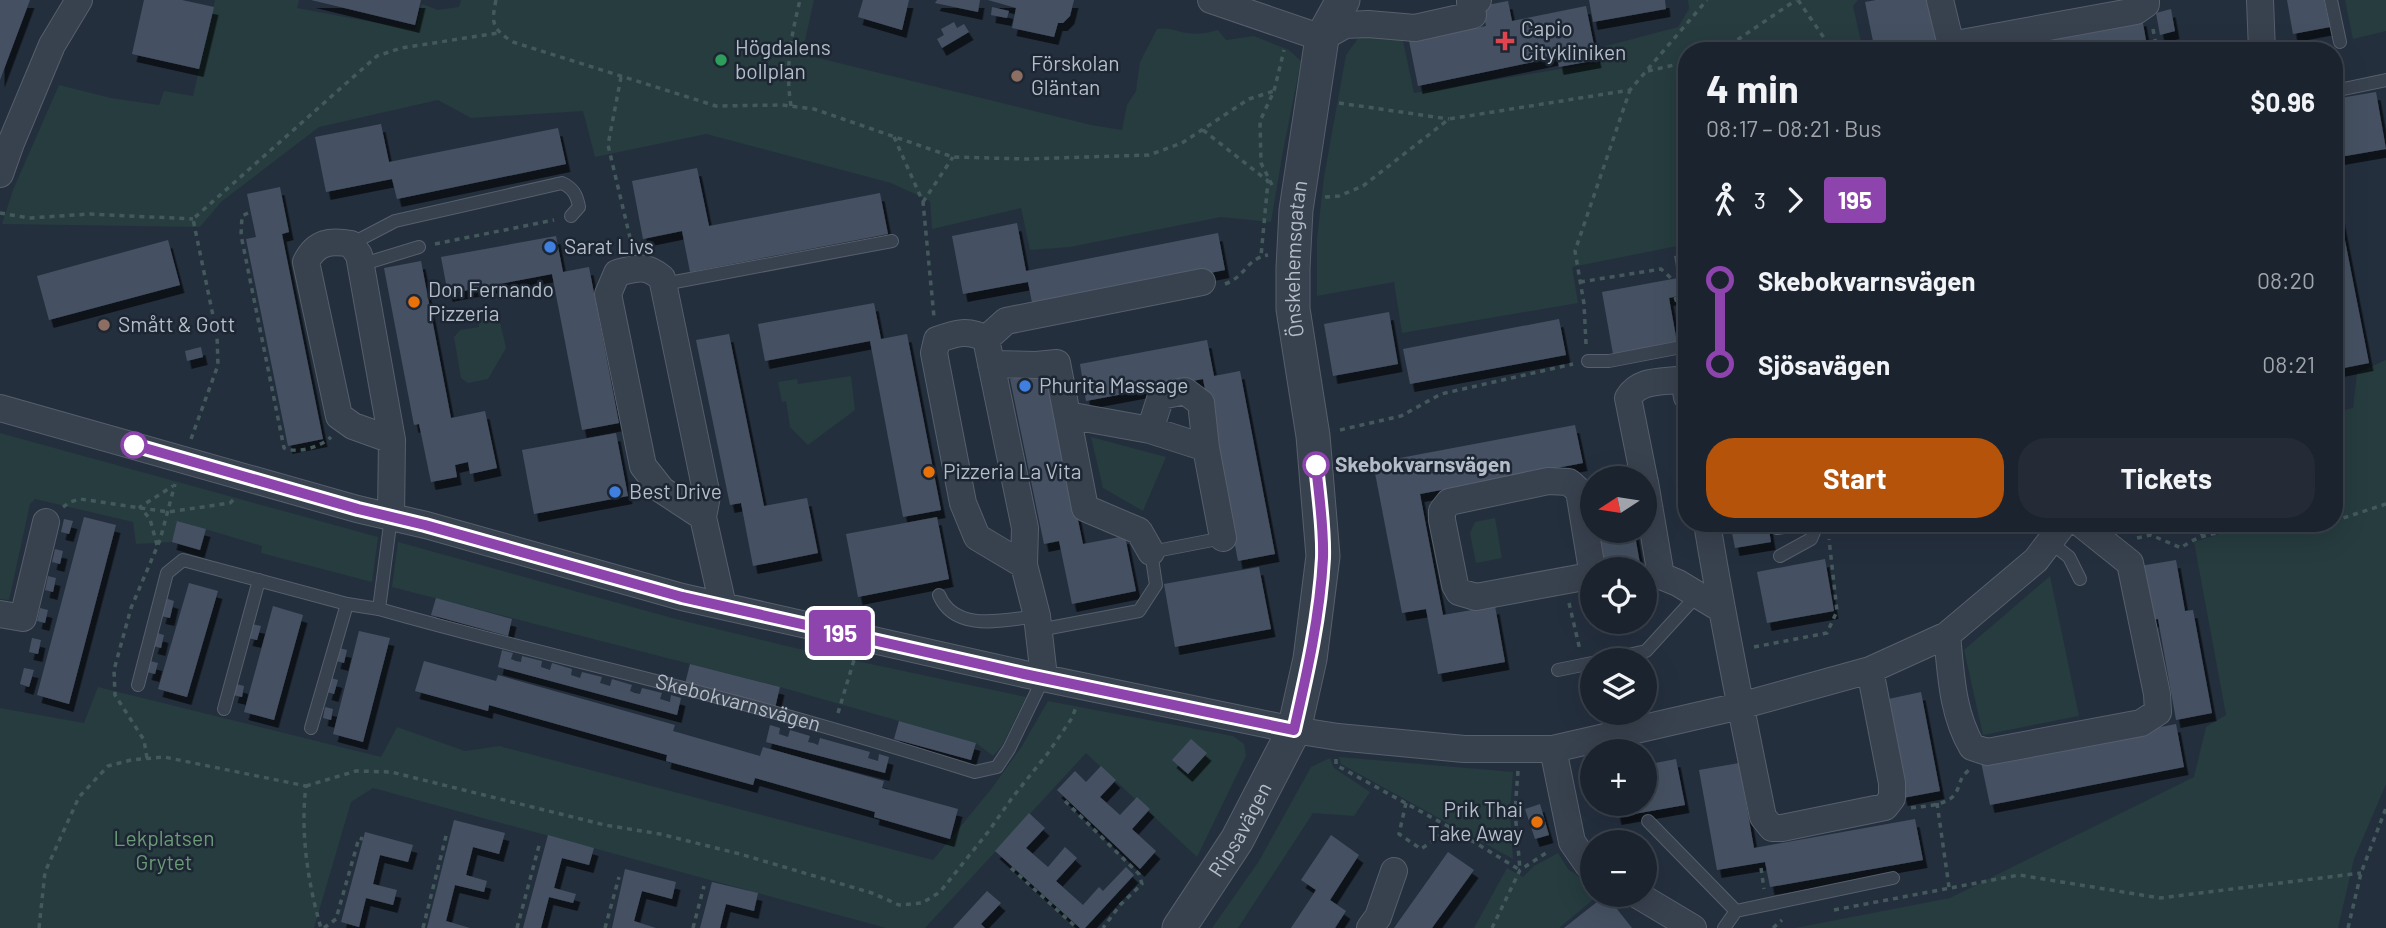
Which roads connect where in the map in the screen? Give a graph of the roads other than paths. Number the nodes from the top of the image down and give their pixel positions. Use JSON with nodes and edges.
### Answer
{"nodes":[{"id":1,"x":79,"y":0,"type":"edge"},
{"id":2,"x":1211,"y":0,"type":"edge"},
{"id":3,"x":1343,"y":0,"type":"edge"},
{"id":4,"x":1478,"y":0,"type":"edge"},
{"id":5,"x":1940,"y":0,"type":"edge"},
{"id":6,"x":2146,"y":0,"type":"edge"},
{"id":7,"x":2260,"y":0,"type":"edge"},
{"id":8,"x":2331,"y":0,"type":"edge"},
{"id":9,"x":1322,"y":38,"type":"junction"},
{"id":10,"x":1954,"y":42,"type":"edge"},
{"id":11,"x":1967,"y":42,"type":"edge"},
{"id":12,"x":2262,"y":42,"type":"edge"},
{"id":13,"x":2340,"y":42,"type":"dead end"},
{"id":14,"x":2386,"y":80,"type":"edge"},
{"id":15,"x":2343,"y":89,"type":"edge"},
{"id":16,"x":0,"y":174,"type":"edge"},
{"id":17,"x":571,"y":216,"type":"road end"},
{"id":18,"x":892,"y":241,"type":"dead end"},
{"id":19,"x":419,"y":247,"type":"road end"},
{"id":20,"x":356,"y":254,"type":"junction"},
{"id":21,"x":1202,"y":282,"type":"road end"},
{"id":22,"x":664,"y":284,"type":"junction"},
{"id":23,"x":1678,"y":348,"type":"edge"},
{"id":24,"x":989,"y":352,"type":"junction"},
{"id":25,"x":1588,"y":361,"type":"road end"},
{"id":26,"x":1678,"y":380,"type":"edge"},
{"id":27,"x":0,"y":408,"type":"edge"},
{"id":28,"x":1067,"y":415,"type":"junction"},
{"id":29,"x":1150,"y":430,"type":"junction"},
{"id":30,"x":392,"y":440,"type":"junction"},
{"id":31,"x":1206,"y":448,"type":"junction"},
{"id":32,"x":1642,"y":466,"type":"edge"},
{"id":33,"x":1586,"y":490,"type":"edge"},
{"id":34,"x":391,"y":517,"type":"junction"},
{"id":35,"x":704,"y":517,"type":"junction"},
{"id":36,"x":46,"y":522,"type":"road end"},
{"id":37,"x":1708,"y":532,"type":"edge"},
{"id":38,"x":1814,"y":532,"type":"edge"},
{"id":39,"x":2057,"y":532,"type":"edge"},
{"id":40,"x":2091,"y":532,"type":"edge"},
{"id":41,"x":1223,"y":538,"type":"joint"},
{"id":42,"x":1656,"y":543,"type":"edge"},
{"id":43,"x":1151,"y":552,"type":"junction"},
{"id":44,"x":1780,"y":556,"type":"dead end"},
{"id":45,"x":1024,"y":565,"type":"junction"},
{"id":46,"x":2080,"y":579,"type":"dead end"},
{"id":47,"x":259,"y":580,"type":"junction"},
{"id":48,"x":1695,"y":593,"type":"junction"},
{"id":49,"x":939,"y":595,"type":"dead end"},
{"id":50,"x":347,"y":604,"type":"junction"},
{"id":51,"x":723,"y":606,"type":"junction"},
{"id":52,"x":379,"y":610,"type":"junction"},
{"id":53,"x":1721,"y":610,"type":"junction"},
{"id":54,"x":0,"y":614,"type":"edge"},
{"id":55,"x":1038,"y":623,"type":"junction"},
{"id":56,"x":1947,"y":635,"type":"junction"},
{"id":57,"x":1649,"y":648,"type":"edge"},
{"id":58,"x":1580,"y":666,"type":"edge"},
{"id":59,"x":1558,"y":670,"type":"dead end"},
{"id":60,"x":1870,"y":670,"type":"junction"},
{"id":61,"x":1044,"y":677,"type":"junction"},
{"id":62,"x":138,"y":685,"type":"dead end"},
{"id":63,"x":1740,"y":706,"type":"junction"},
{"id":64,"x":224,"y":709,"type":"dead end"},
{"id":65,"x":311,"y":728,"type":"dead end"},
{"id":66,"x":1294,"y":730,"type":"junction"},
{"id":67,"x":1553,"y":749,"type":"junction"},
{"id":68,"x":1648,"y":821,"type":"dead end"},
{"id":69,"x":1580,"y":853,"type":"edge"},
{"id":70,"x":1394,"y":871,"type":"dead end"},
{"id":71,"x":1893,"y":878,"type":"dead end"},
{"id":72,"x":1654,"y":907,"type":"edge"},
{"id":73,"x":1736,"y":911,"type":"junction"},
{"id":74,"x":1681,"y":926,"type":"edge"},
{"id":75,"x":1179,"y":928,"type":"edge"},
{"id":76,"x":1370,"y":928,"type":"edge"},
{"id":77,"x":1724,"y":928,"type":"edge"}],
"edges":[{"from":1,"to":16,"type":"street"},
{"from":2,"to":9,"type":"street"},
{"from":3,"to":9,"type":"street","name":"Önskehemsgatan"},
{"from":4,"to":9,"type":"street"},
{"from":5,"to":10,"type":"street"},
{"from":6,"to":11,"type":"street"},
{"from":7,"to":12,"type":"street"},
{"from":8,"to":13,"type":"lane"},
{"from":9,"to":66,"type":"street","name":"Önskehemsgatan"},
{"from":14,"to":15,"type":"lane"},
{"from":17,"to":20,"type":"lane"},
{"from":18,"to":22,"type":"lane"},
{"from":19,"to":20,"type":"lane"},
{"from":20,"to":30,"type":"street"},
{"from":20,"to":30,"type":"street"},
{"from":21,"to":24,"type":"street"},
{"from":22,"to":35,"type":"street"},
{"from":22,"to":35,"type":"street"},
{"from":23,"to":25,"type":"lane"},
{"from":24,"to":28,"type":"street"},
{"from":24,"to":45,"type":"street"},
{"from":24,"to":45,"type":"street"},
{"from":26,"to":32,"type":"street"},
{"from":27,"to":34,"type":"street"},
{"from":28,"to":29,"type":"street"},
{"from":28,"to":43,"type":"street"},
{"from":29,"to":31,"type":"street"},
{"from":29,"to":31,"type":"street"},
{"from":30,"to":34,"type":"street"},
{"from":31,"to":41,"type":"street"},
{"from":33,"to":33,"type":"street"},
{"from":34,"to":51,"type":"street"},
{"from":34,"to":52,"type":"lane"},
{"from":35,"to":51,"type":"street"},
{"from":36,"to":54,"type":"street"},
{"from":37,"to":53,"type":"street"},
{"from":38,"to":44,"type":"lane"},
{"from":39,"to":46,"type":"lane"},
{"from":39,"to":56,"type":"street"},
{"from":40,"to":56,"type":"street"},
{"from":41,"to":43,"type":"lane"},
{"from":42,"to":48,"type":"street"},
{"from":43,"to":55,"type":"lane"},
{"from":45,"to":55,"type":"street"},
{"from":47,"to":50,"type":"lane","name":"Skebokvarnsvägen"},
{"from":47,"to":62,"type":"lane","name":"Skebokvarnsvägen"},
{"from":47,"to":64,"type":"lane"},
{"from":48,"to":53,"type":"street"},
{"from":48,"to":57,"type":"lane"},
{"from":49,"to":55,"type":"lane"},
{"from":50,"to":52,"type":"lane","name":"Skebokvarnsvägen"},
{"from":50,"to":65,"type":"lane"},
{"from":51,"to":61,"type":"street"},
{"from":52,"to":61,"type":"lane","name":"Skebokvarnsvägen"},
{"from":53,"to":63,"type":"street"},
{"from":55,"to":61,"type":"street"},
{"from":56,"to":60,"type":"street"},
{"from":58,"to":59,"type":"lane"},
{"from":60,"to":63,"type":"street"},
{"from":60,"to":63,"type":"street"},
{"from":61,"to":66,"type":"street"},
{"from":63,"to":67,"type":"street"},
{"from":66,"to":67,"type":"street"},
{"from":66,"to":75,"type":"street","name":"Ripsavägen"},
{"from":67,"to":69,"type":"street"},
{"from":68,"to":73,"type":"lane"},
{"from":70,"to":76,"type":"street"},
{"from":71,"to":73,"type":"lane"},
{"from":72,"to":74,"type":"street"},
{"from":73,"to":77,"type":"lane"}]}
